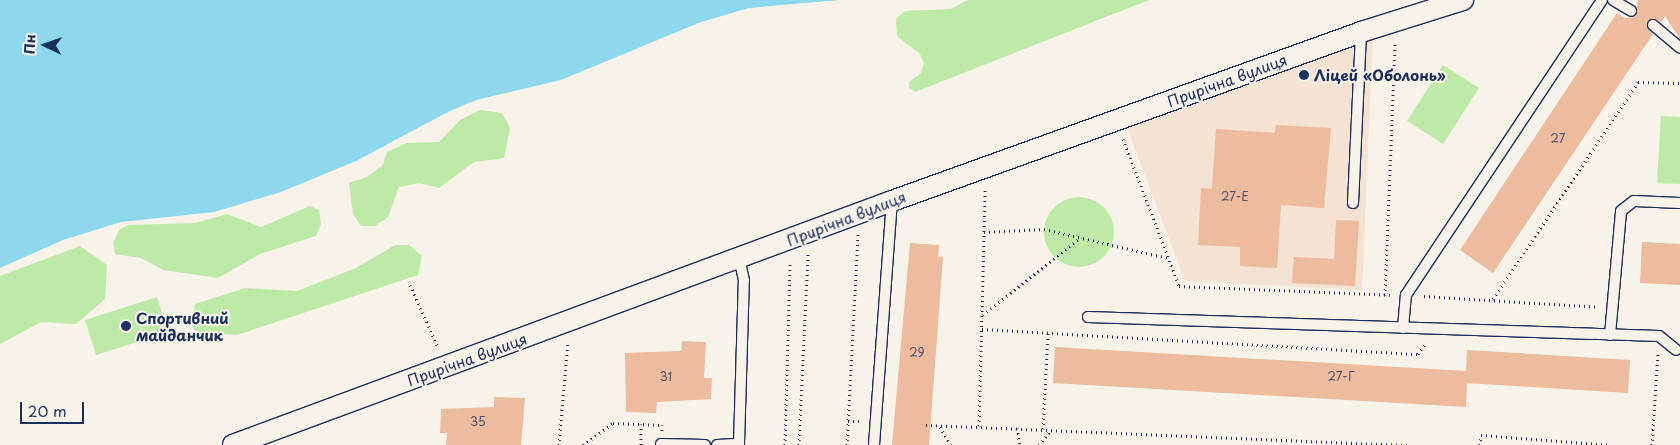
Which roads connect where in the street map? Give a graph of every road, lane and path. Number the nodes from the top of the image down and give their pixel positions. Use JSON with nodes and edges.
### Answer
{"nodes":[{"id":1,"x":1463,"y":0,"type":"edge"},
{"id":2,"x":1602,"y":0,"type":"edge"},
{"id":3,"x":1613,"y":0,"type":"edge"},
{"id":4,"x":1630,"y":11,"type":"dead end"},
{"id":5,"x":1653,"y":25,"type":"dead end"},
{"id":6,"x":1360,"y":32,"type":"junction"},
{"id":7,"x":1395,"y":36,"type":"dead end"},
{"id":8,"x":1680,"y":48,"type":"edge"},
{"id":9,"x":1680,"y":83,"type":"edge"},
{"id":10,"x":1121,"y":133,"type":"dead end"},
{"id":11,"x":985,"y":181,"type":"dead end"},
{"id":12,"x":892,"y":201,"type":"junction"},
{"id":13,"x":1680,"y":202,"type":"edge"},
{"id":14,"x":1353,"y":203,"type":"dead end"},
{"id":15,"x":858,"y":231,"type":"dead end"},
{"id":16,"x":984,"y":232,"type":"junction"},
{"id":17,"x":1081,"y":237,"type":"junction"},
{"id":18,"x":808,"y":252,"type":"dead end"},
{"id":19,"x":1168,"y":258,"type":"junction"},
{"id":20,"x":739,"y":259,"type":"junction"},
{"id":21,"x":790,"y":262,"type":"dead end"},
{"id":22,"x":410,"y":285,"type":"dead end"},
{"id":23,"x":1493,"y":300,"type":"dead end"},
{"id":24,"x":982,"y":315,"type":"junction"},
{"id":25,"x":1088,"y":317,"type":"dead end"},
{"id":26,"x":1403,"y":328,"type":"junction"},
{"id":27,"x":982,"y":329,"type":"junction"},
{"id":28,"x":1435,"y":329,"type":"junction"},
{"id":29,"x":1048,"y":333,"type":"junction"},
{"id":30,"x":1610,"y":336,"type":"junction"},
{"id":31,"x":568,"y":340,"type":"dead end"},
{"id":32,"x":437,"y":345,"type":"dead end"},
{"id":33,"x":1676,"y":350,"type":"dead end"},
{"id":34,"x":641,"y":424,"type":"junction"},
{"id":35,"x":926,"y":425,"type":"dead end"},
{"id":36,"x":940,"y":426,"type":"junction"},
{"id":37,"x":980,"y":426,"type":"junction"},
{"id":38,"x":1017,"y":428,"type":"junction"},
{"id":39,"x":1043,"y":429,"type":"junction"},
{"id":40,"x":1051,"y":429,"type":"junction"},
{"id":41,"x":1316,"y":439,"type":"junction"},
{"id":42,"x":662,"y":444,"type":"joint"},
{"id":43,"x":233,"y":445,"type":"edge"},
{"id":44,"x":559,"y":445,"type":"edge"},
{"id":45,"x":583,"y":445,"type":"edge"},
{"id":46,"x":641,"y":445,"type":"edge"},
{"id":47,"x":705,"y":445,"type":"edge"},
{"id":48,"x":718,"y":445,"type":"edge"},
{"id":49,"x":786,"y":445,"type":"edge"},
{"id":50,"x":799,"y":445,"type":"edge"},
{"id":51,"x":846,"y":445,"type":"edge"},
{"id":52,"x":874,"y":445,"type":"edge"},
{"id":53,"x":951,"y":445,"type":"edge"},
{"id":54,"x":1020,"y":445,"type":"edge"},
{"id":55,"x":1039,"y":445,"type":"edge"},
{"id":56,"x":1319,"y":445,"type":"edge"},
{"id":57,"x":1410,"y":445,"type":"edge"},
{"id":58,"x":1480,"y":445,"type":"edge"},
{"id":59,"x":1611,"y":445,"type":"edge"}],
"edges":[{"from":1,"to":6,"type":"street","name":"Прирічна вулиця"},
{"from":2,"to":26,"type":"lane"},
{"from":3,"to":4,"type":"lane"},
{"from":5,"to":8,"type":"lane"},
{"from":6,"to":12,"type":"street","name":"Прирічна вулиця"},
{"from":6,"to":14,"type":"lane"},
{"from":7,"to":19,"type":"path"},
{"from":9,"to":23,"type":"path"},
{"from":10,"to":19,"type":"path"},
{"from":11,"to":16,"type":"path"},
{"from":12,"to":20,"type":"street","name":"Прирічна вулиця"},
{"from":12,"to":52,"type":"lane"},
{"from":13,"to":30,"type":"lane"},
{"from":15,"to":51,"type":"path"},
{"from":16,"to":17,"type":"path"},
{"from":16,"to":24,"type":"path"},
{"from":17,"to":19,"type":"path"},
{"from":17,"to":24,"type":"path"},
{"from":18,"to":50,"type":"path"},
{"from":20,"to":43,"type":"street","name":"Прирічна вулиця"},
{"from":20,"to":48,"type":"lane"},
{"from":21,"to":49,"type":"path"},
{"from":22,"to":32,"type":"path"},
{"from":24,"to":27,"type":"path"},
{"from":25,"to":26,"type":"lane"},
{"from":26,"to":28,"type":"lane"},
{"from":27,"to":29,"type":"path"},
{"from":27,"to":37,"type":"path"},
{"from":28,"to":29,"type":"path"},
{"from":28,"to":30,"type":"lane"},
{"from":29,"to":39,"type":"path"},
{"from":30,"to":33,"type":"lane"},
{"from":31,"to":44,"type":"path"},
{"from":34,"to":42,"type":"path"},
{"from":34,"to":45,"type":"path"},
{"from":34,"to":46,"type":"path"},
{"from":35,"to":36,"type":"path"},
{"from":36,"to":37,"type":"path"},
{"from":36,"to":53,"type":"path"},
{"from":37,"to":38,"type":"path"},
{"from":38,"to":39,"type":"path"},
{"from":38,"to":54,"type":"path"},
{"from":39,"to":40,"type":"path"},
{"from":40,"to":41,"type":"path"},
{"from":40,"to":55,"type":"path"},
{"from":41,"to":56,"type":"path"},
{"from":41,"to":57,"type":"path"},
{"from":42,"to":47,"type":"lane"},
{"from":58,"to":59,"type":"path"}]}
